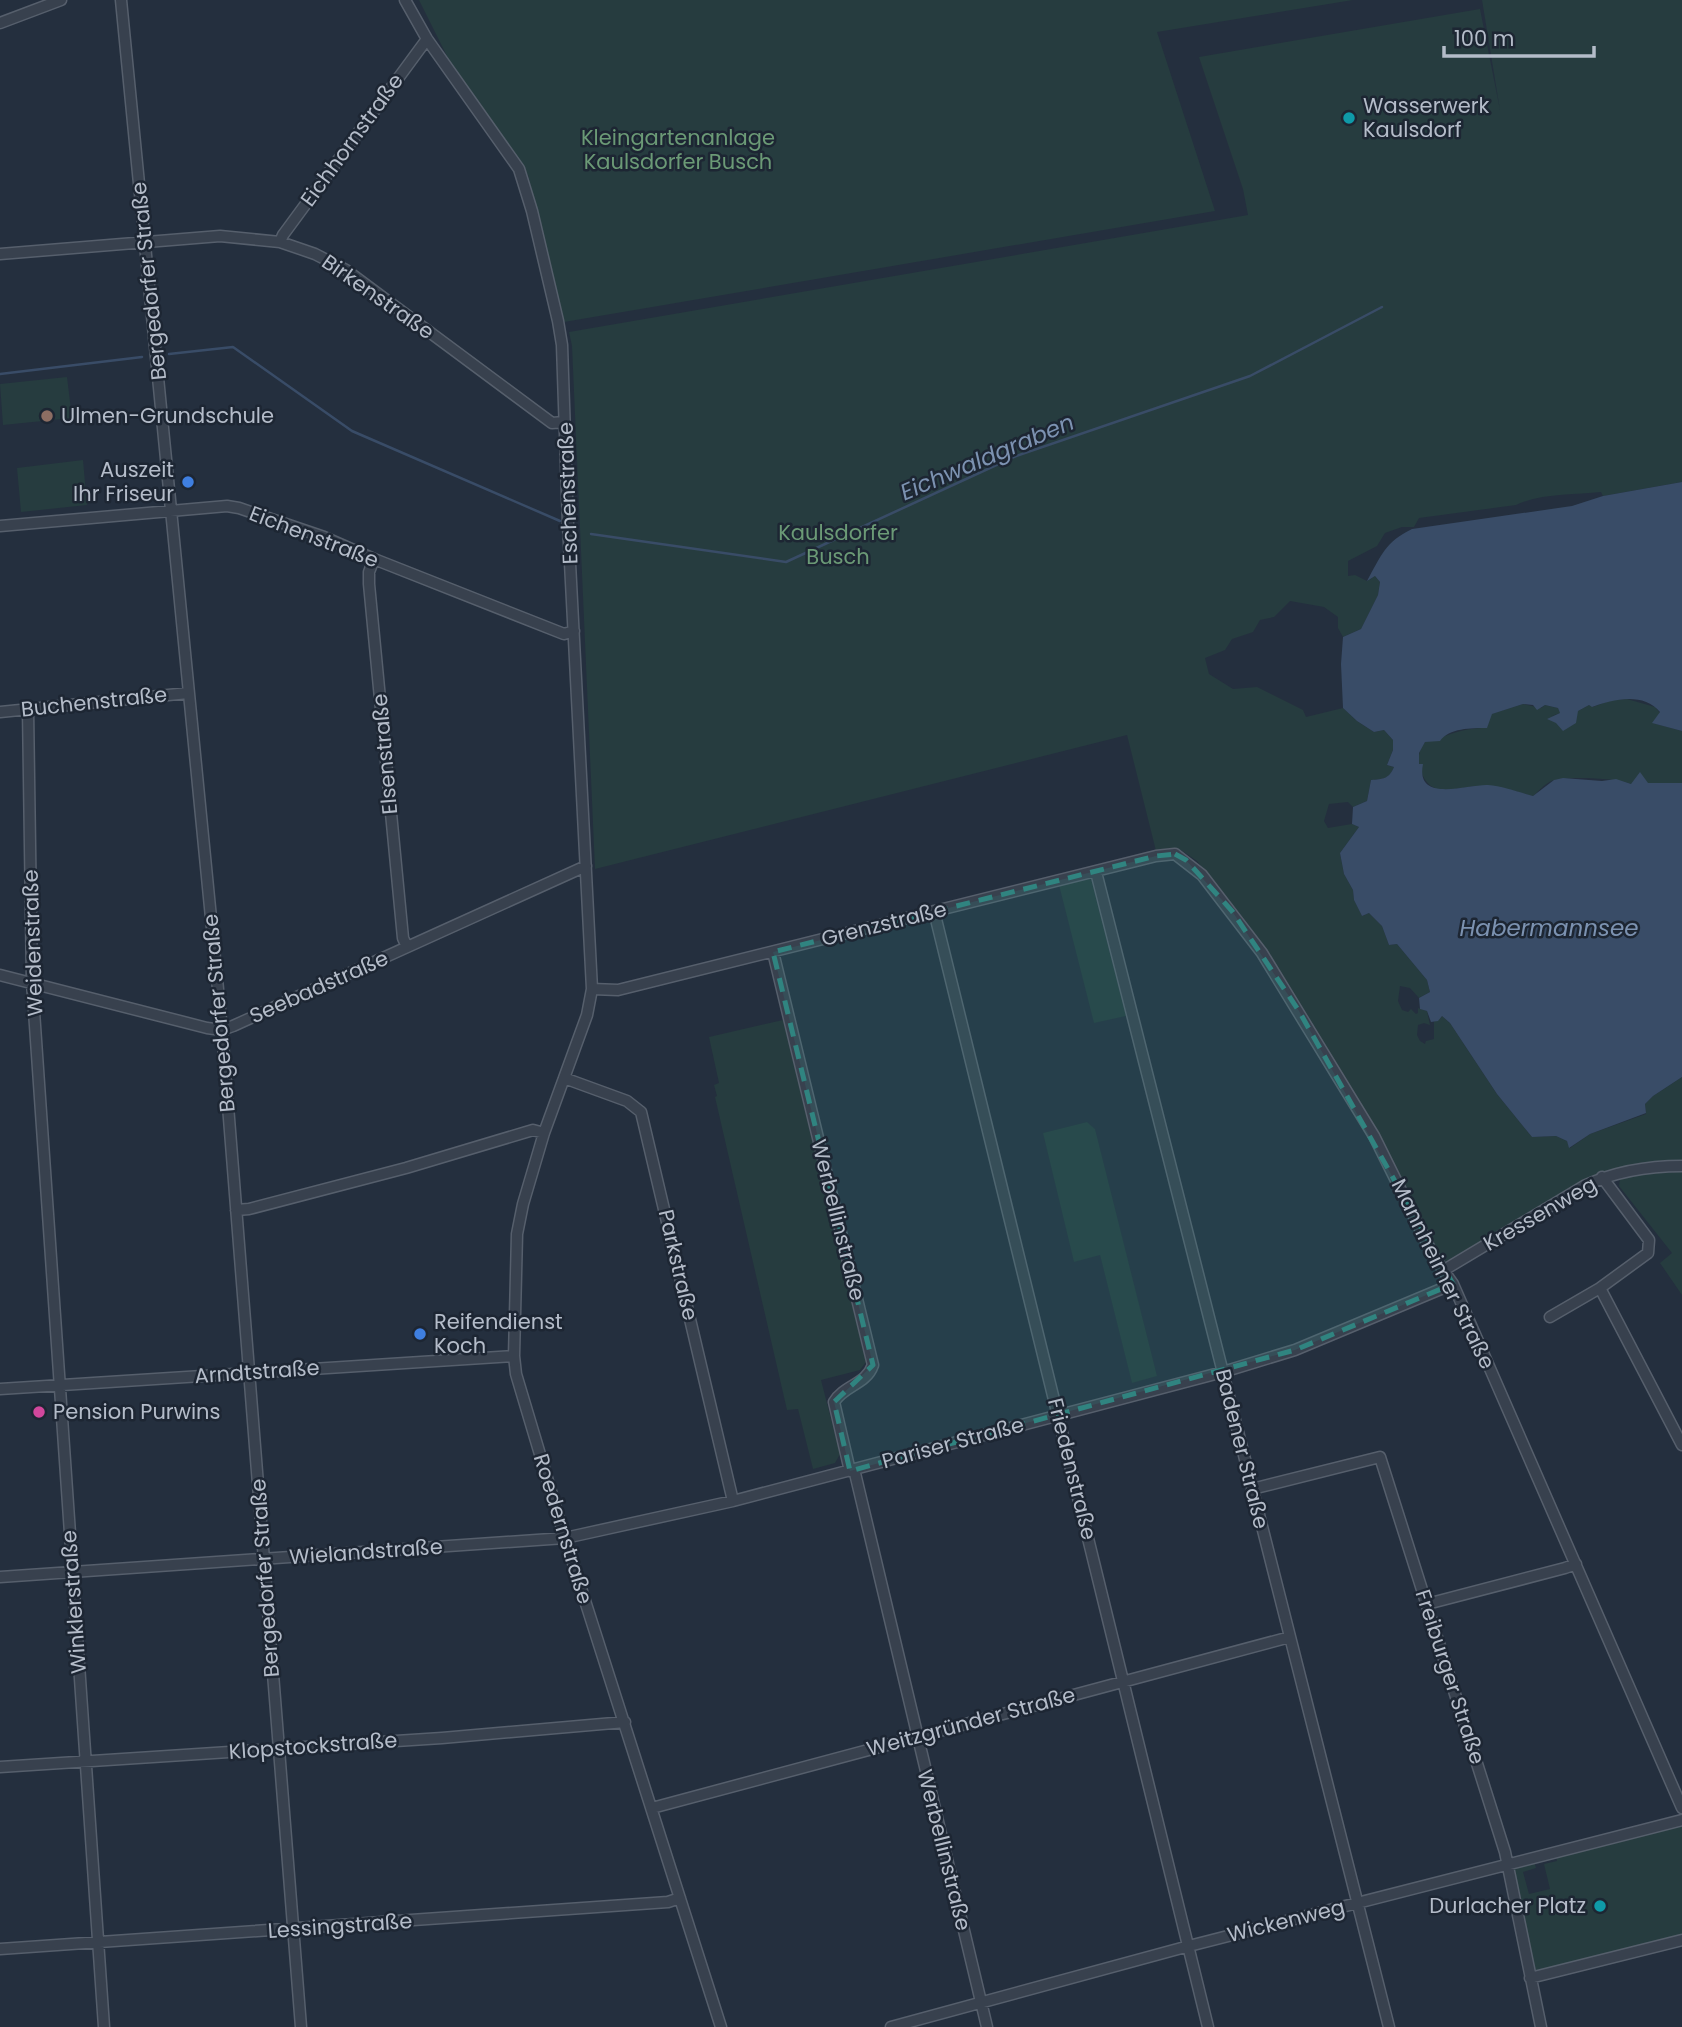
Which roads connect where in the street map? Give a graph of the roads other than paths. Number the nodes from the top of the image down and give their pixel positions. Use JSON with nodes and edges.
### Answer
{"nodes":[{"id":1,"x":61,"y":0,"type":"edge"},
{"id":2,"x":121,"y":0,"type":"edge"},
{"id":3,"x":405,"y":0,"type":"edge"},
{"id":4,"x":0,"y":23,"type":"edge"},
{"id":5,"x":428,"y":39,"type":"junction"},
{"id":6,"x":145,"y":241,"type":"junction"},
{"id":7,"x":280,"y":242,"type":"junction"},
{"id":8,"x":0,"y":254,"type":"edge"},
{"id":9,"x":564,"y":422,"type":"junction"},
{"id":10,"x":171,"y":510,"type":"junction"},
{"id":11,"x":0,"y":526,"type":"edge"},
{"id":12,"x":374,"y":559,"type":"junction"},
{"id":13,"x":574,"y":631,"type":"junction"},
{"id":14,"x":188,"y":693,"type":"junction"},
{"id":15,"x":28,"y":709,"type":"junction"},
{"id":16,"x":0,"y":712,"type":"edge"},
{"id":17,"x":1175,"y":854,"type":"joint"},
{"id":18,"x":586,"y":866,"type":"junction"},
{"id":19,"x":1096,"y":872,"type":"junction"},
{"id":20,"x":934,"y":911,"type":"junction"},
{"id":21,"x":407,"y":947,"type":"junction"},
{"id":22,"x":773,"y":951,"type":"junction"},
{"id":23,"x":0,"y":975,"type":"edge"},
{"id":24,"x":32,"y":982,"type":"junction"},
{"id":25,"x":592,"y":989,"type":"junction"},
{"id":26,"x":583,"y":1025,"type":"joint"},
{"id":27,"x":222,"y":1030,"type":"junction"},
{"id":28,"x":564,"y":1078,"type":"junction"},
{"id":29,"x":544,"y":1133,"type":"junction"},
{"id":30,"x":1682,"y":1166,"type":"edge"},
{"id":31,"x":46,"y":1176,"type":"joint"},
{"id":32,"x":1602,"y":1177,"type":"junction"},
{"id":33,"x":236,"y":1210,"type":"junction"},
{"id":34,"x":1444,"y":1270,"type":"junction"},
{"id":35,"x":1453,"y":1284,"type":"junction"},
{"id":36,"x":1600,"y":1288,"type":"junction"},
{"id":37,"x":1550,"y":1317,"type":"dead end"},
{"id":38,"x":514,"y":1356,"type":"junction"},
{"id":39,"x":249,"y":1372,"type":"junction"},
{"id":40,"x":1223,"y":1372,"type":"junction"},
{"id":41,"x":60,"y":1385,"type":"junction"},
{"id":42,"x":0,"y":1389,"type":"edge"},
{"id":43,"x":1059,"y":1415,"type":"junction"},
{"id":44,"x":1682,"y":1445,"type":"edge"},
{"id":45,"x":852,"y":1470,"type":"junction"},
{"id":46,"x":1252,"y":1489,"type":"junction"},
{"id":47,"x":733,"y":1501,"type":"junction"},
{"id":48,"x":565,"y":1538,"type":"junction"},
{"id":49,"x":265,"y":1559,"type":"junction"},
{"id":50,"x":1576,"y":1563,"type":"junction"},
{"id":51,"x":72,"y":1572,"type":"junction"},
{"id":52,"x":0,"y":1577,"type":"edge"},
{"id":53,"x":1427,"y":1604,"type":"junction"},
{"id":54,"x":1290,"y":1637,"type":"junction"},
{"id":55,"x":1124,"y":1680,"type":"junction"},
{"id":56,"x":625,"y":1722,"type":"junction"},
{"id":57,"x":916,"y":1737,"type":"junction"},
{"id":58,"x":278,"y":1748,"type":"junction"},
{"id":59,"x":87,"y":1761,"type":"junction"},
{"id":60,"x":0,"y":1767,"type":"edge"},
{"id":61,"x":652,"y":1808,"type":"junction"},
{"id":62,"x":1682,"y":1808,"type":"edge"},
{"id":63,"x":1682,"y":1820,"type":"edge"},
{"id":64,"x":1507,"y":1864,"type":"junction"},
{"id":65,"x":680,"y":1898,"type":"junction"},
{"id":66,"x":1357,"y":1903,"type":"junction"},
{"id":67,"x":293,"y":1929,"type":"junction"},
{"id":68,"x":1682,"y":1940,"type":"edge"},
{"id":69,"x":98,"y":1942,"type":"junction"},
{"id":70,"x":1189,"y":1946,"type":"junction"},
{"id":71,"x":0,"y":1949,"type":"edge"},
{"id":72,"x":1530,"y":1978,"type":"junction"},
{"id":73,"x":981,"y":2003,"type":"junction"},
{"id":74,"x":104,"y":2027,"type":"edge"},
{"id":75,"x":301,"y":2027,"type":"edge"},
{"id":76,"x":721,"y":2027,"type":"edge"},
{"id":77,"x":891,"y":2027,"type":"edge"},
{"id":78,"x":987,"y":2027,"type":"edge"},
{"id":79,"x":1208,"y":2027,"type":"edge"},
{"id":80,"x":1389,"y":2027,"type":"edge"},
{"id":81,"x":1541,"y":2027,"type":"edge"}],
"edges":[{"from":1,"to":4,"type":"street"},
{"from":2,"to":6,"type":"street","name":"Bergedorfer Straße"},
{"from":3,"to":5,"type":"street","name":"Eschenstraße"},
{"from":5,"to":7,"type":"street","name":"Eichhornstraße"},
{"from":5,"to":9,"type":"street","name":"Eschenstraße"},
{"from":6,"to":7,"type":"street","name":"Birkenstraße"},
{"from":6,"to":8,"type":"street","name":"Birkenstraße"},
{"from":6,"to":10,"type":"street","name":"Bergedorfer Straße"},
{"from":7,"to":9,"type":"street","name":"Birkenstraße"},
{"from":9,"to":13,"type":"street","name":"Eschenstraße"},
{"from":10,"to":11,"type":"street","name":"Eichenstraße"},
{"from":10,"to":12,"type":"street","name":"Eichenstraße"},
{"from":10,"to":14,"type":"street","name":"Bergedorfer Straße"},
{"from":12,"to":13,"type":"street","name":"Eichenstraße"},
{"from":12,"to":21,"type":"street","name":"Elsenstraße"},
{"from":13,"to":18,"type":"street","name":"Eschenstraße"},
{"from":14,"to":15,"type":"street","name":"Buchenstraße"},
{"from":14,"to":27,"type":"street","name":"Bergedorfer Straße"},
{"from":15,"to":16,"type":"street","name":"Buchenstraße"},
{"from":15,"to":24,"type":"street","name":"Weidenstraße"},
{"from":17,"to":19,"type":"street","name":"Grenzstraße"},
{"from":17,"to":34,"type":"street","name":"Mannheimer Straße"},
{"from":18,"to":21,"type":"street","name":"Seebadstraße"},
{"from":18,"to":25,"type":"street","name":"Eschenstraße"},
{"from":19,"to":20,"type":"street","name":"Grenzstraße"},
{"from":19,"to":40,"type":"street","name":"Badener Straße"},
{"from":20,"to":22,"type":"street","name":"Grenzstraße"},
{"from":20,"to":43,"type":"street","name":"Friedenstraße"},
{"from":21,"to":27,"type":"street","name":"Seebadstraße"},
{"from":22,"to":25,"type":"street","name":"Grenzstraße"},
{"from":22,"to":45,"type":"street","name":"Werbellinstraße"},
{"from":23,"to":24,"type":"street"},
{"from":24,"to":27,"type":"street"},
{"from":24,"to":31,"type":"street","name":"Weidenstraße"},
{"from":25,"to":26,"type":"street","name":"Eschenstraße"},
{"from":26,"to":28,"type":"street","name":"Roedernstraße"},
{"from":27,"to":33,"type":"street","name":"Bergedorfer Straße"},
{"from":28,"to":29,"type":"street","name":"Roedernstraße"},
{"from":28,"to":47,"type":"street","name":"Parkstraße"},
{"from":29,"to":33,"type":"street"},
{"from":29,"to":38,"type":"street","name":"Roedernstraße"},
{"from":30,"to":32,"type":"street","name":"Kressenweg"},
{"from":31,"to":41,"type":"street","name":"Winklerstraße"},
{"from":32,"to":34,"type":"street","name":"Kressenweg"},
{"from":32,"to":36,"type":"street"},
{"from":33,"to":39,"type":"street","name":"Bergedorfer Straße"},
{"from":34,"to":35,"type":"street","name":"Mannheimer Straße"},
{"from":35,"to":40,"type":"street","name":"Pariser Straße"},
{"from":35,"to":50,"type":"street","name":"Mannheimer Straße"},
{"from":36,"to":37,"type":"street"},
{"from":36,"to":44,"type":"street"},
{"from":38,"to":39,"type":"street","name":"Arndtstraße"},
{"from":38,"to":48,"type":"street","name":"Roedernstraße"},
{"from":39,"to":41,"type":"street","name":"Arndtstraße"},
{"from":39,"to":49,"type":"street","name":"Bergedorfer Straße"},
{"from":40,"to":43,"type":"street","name":"Pariser Straße"},
{"from":40,"to":46,"type":"street","name":"Badener Straße"},
{"from":41,"to":42,"type":"street","name":"Arndtstraße"},
{"from":41,"to":51,"type":"street","name":"Winklerstraße"},
{"from":43,"to":45,"type":"street","name":"Pariser Straße"},
{"from":43,"to":55,"type":"street","name":"Friedenstraße"},
{"from":45,"to":47,"type":"street","name":"Pariser Straße"},
{"from":45,"to":57,"type":"street","name":"Werbellinstraße"},
{"from":46,"to":53,"type":"street","name":"Freiburger Straße"},
{"from":46,"to":54,"type":"street","name":"Badener Straße"},
{"from":47,"to":48,"type":"street","name":"Pariser Straße"},
{"from":48,"to":49,"type":"street","name":"Wielandstraße"},
{"from":48,"to":56,"type":"street","name":"Roedernstraße"},
{"from":49,"to":51,"type":"street","name":"Wielandstraße"},
{"from":49,"to":58,"type":"street","name":"Bergedorfer Straße"},
{"from":50,"to":53,"type":"street"},
{"from":50,"to":62,"type":"street","name":"Mannheimer Straße"},
{"from":51,"to":52,"type":"street","name":"Wielandstraße"},
{"from":51,"to":59,"type":"street","name":"Winklerstraße"},
{"from":53,"to":64,"type":"street","name":"Freiburger Straße"},
{"from":54,"to":55,"type":"street","name":"Weitzgründer Straße"},
{"from":54,"to":66,"type":"street","name":"Badener Straße"},
{"from":55,"to":57,"type":"street","name":"Weitzgründer Straße"},
{"from":55,"to":70,"type":"street","name":"Friedenstraße"},
{"from":56,"to":58,"type":"street","name":"Klopstockstraße"},
{"from":56,"to":61,"type":"street","name":"Roedernstraße"},
{"from":57,"to":61,"type":"street","name":"Weitzgründer Straße"},
{"from":57,"to":73,"type":"street","name":"Werbellinstraße"},
{"from":58,"to":59,"type":"street","name":"Klopstockstraße"},
{"from":58,"to":67,"type":"street","name":"Bergedorfer Straße"},
{"from":59,"to":60,"type":"street","name":"Klopstockstraße"},
{"from":59,"to":69,"type":"street","name":"Winklerstraße"},
{"from":61,"to":65,"type":"street","name":"Roedernstraße"},
{"from":63,"to":64,"type":"street","name":"Wickenweg"},
{"from":64,"to":66,"type":"street","name":"Wickenweg"},
{"from":64,"to":72,"type":"street","name":"Freiburger Straße"},
{"from":65,"to":67,"type":"street","name":"Lessingstraße"},
{"from":65,"to":76,"type":"street","name":"Roedernstraße"},
{"from":66,"to":70,"type":"street","name":"Wickenweg"},
{"from":66,"to":80,"type":"street","name":"Badener Straße"},
{"from":67,"to":69,"type":"street","name":"Lessingstraße"},
{"from":67,"to":75,"type":"street","name":"Bergedorfer Straße"},
{"from":68,"to":72,"type":"street"},
{"from":69,"to":71,"type":"street","name":"Lessingstraße"},
{"from":69,"to":74,"type":"street","name":"Winklerstraße"},
{"from":70,"to":73,"type":"street","name":"Wickenweg"},
{"from":70,"to":79,"type":"street","name":"Friedenstraße"},
{"from":72,"to":81,"type":"street","name":"Freiburger Straße"},
{"from":73,"to":77,"type":"street","name":"Wickenweg"},
{"from":73,"to":78,"type":"street","name":"Werbellinstraße"}]}
